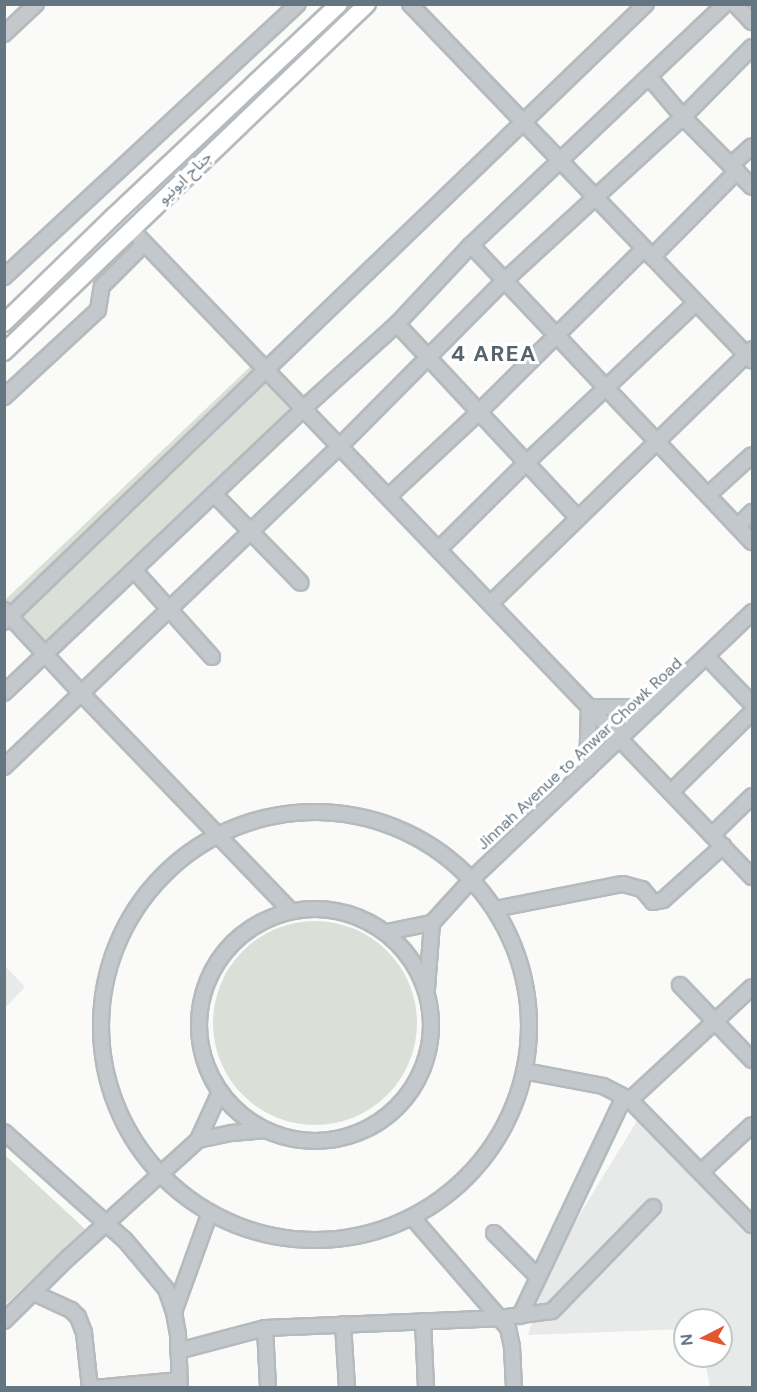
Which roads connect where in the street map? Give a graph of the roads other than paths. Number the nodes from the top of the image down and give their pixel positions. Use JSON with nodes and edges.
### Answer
{"nodes":[{"id":1,"x":36,"y":4,"type":"edge"},
{"id":2,"x":298,"y":4,"type":"edge"},
{"id":3,"x":339,"y":4,"type":"edge"},
{"id":4,"x":367,"y":4,"type":"edge"},
{"id":5,"x":410,"y":4,"type":"edge"},
{"id":6,"x":646,"y":4,"type":"edge"},
{"id":7,"x":725,"y":4,"type":"edge"},
{"id":8,"x":735,"y":4,"type":"edge"},
{"id":9,"x":753,"y":22,"type":"edge"},
{"id":10,"x":4,"y":34,"type":"edge"},
{"id":11,"x":753,"y":47,"type":"edge"},
{"id":12,"x":650,"y":78,"type":"junction"},
{"id":13,"x":683,"y":117,"type":"junction"},
{"id":14,"x":523,"y":122,"type":"junction"},
{"id":15,"x":753,"y":146,"type":"edge"},
{"id":16,"x":561,"y":161,"type":"junction"},
{"id":17,"x":734,"y":168,"type":"junction"},
{"id":18,"x":753,"y":187,"type":"edge"},
{"id":19,"x":594,"y":197,"type":"junction"},
{"id":20,"x":131,"y":230,"type":"junction"},
{"id":21,"x":144,"y":244,"type":"junction"},
{"id":22,"x":471,"y":245,"type":"junction"},
{"id":23,"x":648,"y":253,"type":"junction"},
{"id":24,"x":4,"y":277,"type":"edge"},
{"id":25,"x":504,"y":281,"type":"junction"},
{"id":26,"x":696,"y":303,"type":"junction"},
{"id":27,"x":4,"y":323,"type":"edge"},
{"id":28,"x":397,"y":324,"type":"junction"},
{"id":29,"x":556,"y":335,"type":"junction"},
{"id":30,"x":4,"y":352,"type":"edge"},
{"id":31,"x":751,"y":355,"type":"edge"},
{"id":32,"x":428,"y":357,"type":"junction"},
{"id":33,"x":266,"y":368,"type":"junction"},
{"id":34,"x":607,"y":388,"type":"junction"},
{"id":35,"x":4,"y":397,"type":"edge"},
{"id":36,"x":305,"y":407,"type":"junction"},
{"id":37,"x":479,"y":412,"type":"junction"},
{"id":38,"x":657,"y":441,"type":"junction"},
{"id":39,"x":341,"y":445,"type":"junction"},
{"id":40,"x":753,"y":455,"type":"edge"},
{"id":41,"x":526,"y":463,"type":"junction"},
{"id":42,"x":214,"y":494,"type":"junction"},
{"id":43,"x":708,"y":495,"type":"junction"},
{"id":44,"x":389,"y":496,"type":"junction"},
{"id":45,"x":753,"y":512,"type":"edge"},
{"id":46,"x":577,"y":517,"type":"junction"},
{"id":47,"x":738,"y":526,"type":"junction"},
{"id":48,"x":250,"y":531,"type":"junction"},
{"id":49,"x":753,"y":542,"type":"edge"},
{"id":50,"x":439,"y":549,"type":"junction"},
{"id":51,"x":134,"y":570,"type":"junction"},
{"id":52,"x":300,"y":583,"type":"dead end"},
{"id":53,"x":491,"y":603,"type":"junction"},
{"id":54,"x":169,"y":609,"type":"junction"},
{"id":55,"x":753,"y":612,"type":"edge"},
{"id":56,"x":6,"y":616,"type":"edge"},
{"id":57,"x":46,"y":654,"type":"junction"},
{"id":58,"x":212,"y":657,"type":"dead end"},
{"id":59,"x":706,"y":657,"type":"junction"},
{"id":60,"x":4,"y":693,"type":"edge"},
{"id":61,"x":81,"y":693,"type":"junction"},
{"id":62,"x":753,"y":704,"type":"edge"},
{"id":63,"x":589,"y":706,"type":"junction"},
{"id":64,"x":653,"y":707,"type":"junction"},
{"id":65,"x":753,"y":712,"type":"edge"},
{"id":66,"x":620,"y":739,"type":"junction"},
{"id":67,"x":4,"y":767,"type":"edge"},
{"id":68,"x":587,"y":770,"type":"junction"},
{"id":69,"x":671,"y":792,"type":"junction"},
{"id":70,"x":753,"y":796,"type":"edge"},
{"id":71,"x":218,"y":834,"type":"junction"},
{"id":72,"x":712,"y":835,"type":"junction"},
{"id":73,"x":723,"y":846,"type":"junction"},
{"id":74,"x":753,"y":877,"type":"edge"},
{"id":75,"x":472,"y":879,"type":"junction"},
{"id":76,"x":495,"y":909,"type":"junction"},
{"id":77,"x":290,"y":910,"type":"junction"},
{"id":78,"x":432,"y":923,"type":"junction"},
{"id":79,"x":387,"y":932,"type":"junction"},
{"id":80,"x":680,"y":985,"type":"dead end"},
{"id":81,"x":753,"y":987,"type":"edge"},
{"id":82,"x":427,"y":991,"type":"junction"},
{"id":83,"x":716,"y":1022,"type":"junction"},
{"id":84,"x":753,"y":1060,"type":"edge"},
{"id":85,"x":524,"y":1071,"type":"junction"},
{"id":86,"x":220,"y":1092,"type":"junction"},
{"id":87,"x":627,"y":1098,"type":"junction"},
{"id":88,"x":753,"y":1125,"type":"edge"},
{"id":89,"x":264,"y":1130,"type":"junction"},
{"id":90,"x":4,"y":1132,"type":"edge"},
{"id":91,"x":198,"y":1140,"type":"junction"},
{"id":92,"x":701,"y":1172,"type":"junction"},
{"id":93,"x":161,"y":1174,"type":"junction"},
{"id":94,"x":653,"y":1207,"type":"dead end"},
{"id":95,"x":210,"y":1212,"type":"junction"},
{"id":96,"x":412,"y":1217,"type":"junction"},
{"id":97,"x":106,"y":1224,"type":"junction"},
{"id":98,"x":753,"y":1225,"type":"edge"},
{"id":99,"x":494,"y":1233,"type":"dead end"},
{"id":100,"x":538,"y":1277,"type":"junction"},
{"id":101,"x":34,"y":1293,"type":"junction"},
{"id":102,"x":174,"y":1312,"type":"junction"},
{"id":103,"x":520,"y":1316,"type":"junction"},
{"id":104,"x":499,"y":1317,"type":"junction"},
{"id":105,"x":4,"y":1321,"type":"edge"},
{"id":106,"x":423,"y":1321,"type":"junction"},
{"id":107,"x":343,"y":1324,"type":"junction"},
{"id":108,"x":265,"y":1328,"type":"junction"},
{"id":109,"x":178,"y":1351,"type":"junction"},
{"id":110,"x":180,"y":1384,"type":"edge"},
{"id":111,"x":92,"y":1388,"type":"edge"},
{"id":112,"x":268,"y":1388,"type":"edge"},
{"id":113,"x":347,"y":1388,"type":"edge"},
{"id":114,"x":426,"y":1388,"type":"edge"},
{"id":115,"x":514,"y":1388,"type":"edge"}],
"edges":[{"from":1,"to":10,"type":"street"},
{"from":2,"to":24,"type":"street"},
{"from":3,"to":27,"type":"main road","name":"جناح ایونیو"},
{"from":4,"to":20,"type":"main road","name":"جناح ایونیو"},
{"from":5,"to":14,"type":"street"},
{"from":6,"to":14,"type":"street"},
{"from":7,"to":12,"type":"street"},
{"from":8,"to":9,"type":"street"},
{"from":11,"to":13,"type":"street"},
{"from":12,"to":13,"type":"street"},
{"from":12,"to":16,"type":"street"},
{"from":13,"to":17,"type":"street"},
{"from":13,"to":19,"type":"street"},
{"from":14,"to":16,"type":"street"},
{"from":14,"to":33,"type":"street"},
{"from":15,"to":17,"type":"street"},
{"from":16,"to":19,"type":"street"},
{"from":16,"to":22,"type":"street"},
{"from":17,"to":18,"type":"street"},
{"from":17,"to":23,"type":"street"},
{"from":19,"to":23,"type":"street"},
{"from":19,"to":25,"type":"street"},
{"from":20,"to":21,"type":"street"},
{"from":20,"to":30,"type":"main road","name":"جناح ایونیو"},
{"from":21,"to":33,"type":"street"},
{"from":21,"to":35,"type":"street"},
{"from":22,"to":25,"type":"street"},
{"from":22,"to":28,"type":"street"},
{"from":23,"to":26,"type":"street"},
{"from":23,"to":29,"type":"street"},
{"from":25,"to":29,"type":"street"},
{"from":25,"to":32,"type":"street"},
{"from":26,"to":31,"type":"street"},
{"from":26,"to":34,"type":"street"},
{"from":28,"to":32,"type":"street"},
{"from":28,"to":36,"type":"street"},
{"from":29,"to":34,"type":"street"},
{"from":29,"to":37,"type":"street"},
{"from":31,"to":38,"type":"street"},
{"from":32,"to":37,"type":"street"},
{"from":32,"to":39,"type":"street"},
{"from":33,"to":36,"type":"street"},
{"from":33,"to":56,"type":"street"},
{"from":34,"to":38,"type":"street"},
{"from":34,"to":41,"type":"street"},
{"from":36,"to":39,"type":"street"},
{"from":36,"to":42,"type":"street"},
{"from":37,"to":41,"type":"street"},
{"from":37,"to":44,"type":"street"},
{"from":38,"to":43,"type":"street"},
{"from":38,"to":46,"type":"street"},
{"from":39,"to":44,"type":"street"},
{"from":39,"to":48,"type":"street"},
{"from":40,"to":43,"type":"street"},
{"from":41,"to":46,"type":"street"},
{"from":41,"to":50,"type":"street"},
{"from":42,"to":48,"type":"street"},
{"from":42,"to":51,"type":"street"},
{"from":43,"to":47,"type":"street"},
{"from":44,"to":50,"type":"street"},
{"from":45,"to":47,"type":"street"},
{"from":46,"to":53,"type":"street"},
{"from":47,"to":49,"type":"street"},
{"from":48,"to":52,"type":"street"},
{"from":48,"to":54,"type":"street"},
{"from":50,"to":53,"type":"street"},
{"from":51,"to":54,"type":"street"},
{"from":51,"to":57,"type":"street"},
{"from":53,"to":63,"type":"street"},
{"from":54,"to":58,"type":"street"},
{"from":54,"to":61,"type":"street"},
{"from":55,"to":59,"type":"street","name":"Jinnah Avenue to Anwar Chowk Road"},
{"from":56,"to":57,"type":"street"},
{"from":57,"to":60,"type":"street"},
{"from":57,"to":61,"type":"street"},
{"from":59,"to":62,"type":"street"},
{"from":59,"to":64,"type":"street","name":"Jinnah Avenue to Anwar Chowk Road"},
{"from":61,"to":67,"type":"street"},
{"from":61,"to":71,"type":"street"},
{"from":63,"to":64,"type":"street"},
{"from":63,"to":66,"type":"street"},
{"from":63,"to":68,"type":"street"},
{"from":64,"to":66,"type":"street","name":"Jinnah Avenue to Anwar Chowk Road"},
{"from":65,"to":69,"type":"street"},
{"from":66,"to":68,"type":"street","name":"Jinnah Avenue to Anwar Chowk Road"},
{"from":66,"to":69,"type":"street"},
{"from":68,"to":75,"type":"street","name":"Jinnah Avenue to Anwar Chowk Road"},
{"from":69,"to":72,"type":"street"},
{"from":70,"to":72,"type":"street"},
{"from":71,"to":75,"type":"street"},
{"from":71,"to":77,"type":"street"},
{"from":71,"to":93,"type":"street"},
{"from":72,"to":73,"type":"street"},
{"from":73,"to":74,"type":"street"},
{"from":73,"to":76,"type":"street"},
{"from":75,"to":76,"type":"street"},
{"from":75,"to":78,"type":"street","name":"Jinnah Avenue to Anwar Chowk Road"},
{"from":76,"to":85,"type":"street"},
{"from":77,"to":79,"type":"street"},
{"from":77,"to":86,"type":"street"},
{"from":78,"to":79,"type":"street"},
{"from":78,"to":82,"type":"street"},
{"from":79,"to":82,"type":"street"},
{"from":80,"to":83,"type":"street"},
{"from":81,"to":83,"type":"street"},
{"from":82,"to":89,"type":"street"},
{"from":83,"to":84,"type":"street"},
{"from":83,"to":87,"type":"street"},
{"from":85,"to":87,"type":"street"},
{"from":85,"to":96,"type":"street"},
{"from":86,"to":89,"type":"street"},
{"from":86,"to":91,"type":"street"},
{"from":87,"to":92,"type":"street"},
{"from":87,"to":100,"type":"street"},
{"from":88,"to":92,"type":"street"},
{"from":89,"to":91,"type":"street"},
{"from":90,"to":97,"type":"street"},
{"from":91,"to":93,"type":"street"},
{"from":92,"to":98,"type":"street"},
{"from":93,"to":95,"type":"street"},
{"from":93,"to":97,"type":"street"},
{"from":94,"to":103,"type":"street"},
{"from":95,"to":96,"type":"street"},
{"from":95,"to":102,"type":"street"},
{"from":96,"to":104,"type":"street"},
{"from":97,"to":101,"type":"street"},
{"from":97,"to":102,"type":"street"},
{"from":99,"to":100,"type":"street"},
{"from":100,"to":103,"type":"street"},
{"from":101,"to":105,"type":"street"},
{"from":101,"to":111,"type":"street"},
{"from":102,"to":109,"type":"street"},
{"from":103,"to":104,"type":"street"},
{"from":104,"to":106,"type":"street"},
{"from":104,"to":115,"type":"street"},
{"from":106,"to":107,"type":"street"},
{"from":106,"to":114,"type":"street"},
{"from":107,"to":108,"type":"street"},
{"from":107,"to":113,"type":"street"},
{"from":108,"to":109,"type":"street"},
{"from":108,"to":112,"type":"street"},
{"from":109,"to":110,"type":"street"},
{"from":110,"to":111,"type":"street"}]}
